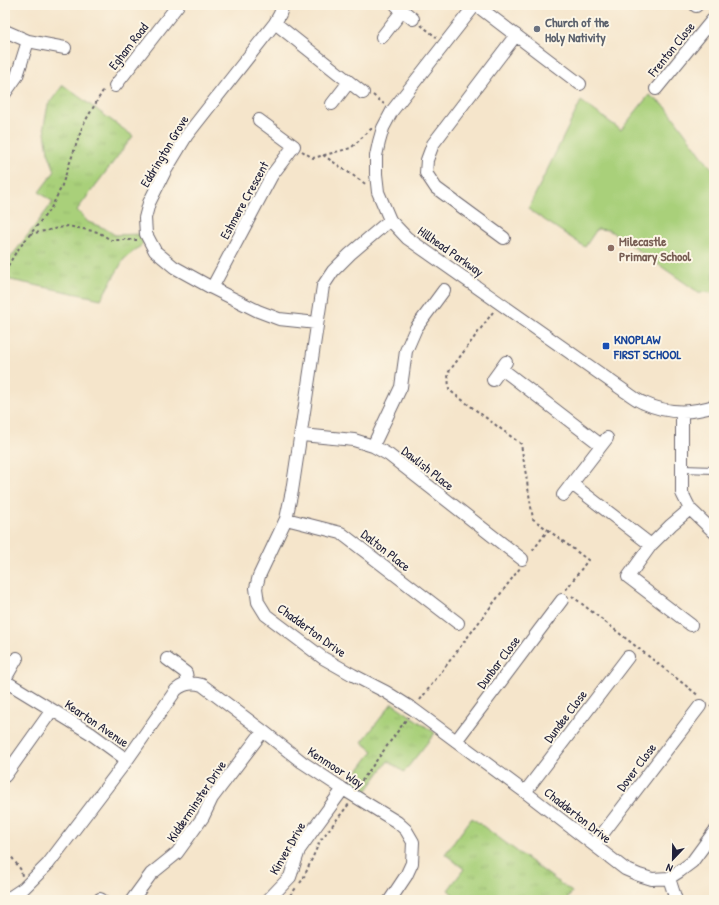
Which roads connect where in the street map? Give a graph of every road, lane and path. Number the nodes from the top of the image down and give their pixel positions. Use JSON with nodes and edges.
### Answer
{"nodes":[{"id":1,"x":178,"y":5,"type":"edge"},
{"id":2,"x":283,"y":5,"type":"edge"},
{"id":3,"x":476,"y":5,"type":"edge"},
{"id":4,"x":399,"y":8,"type":"edge"},
{"id":5,"x":413,"y":19,"type":"joint"},
{"id":6,"x":275,"y":23,"type":"junction"},
{"id":7,"x":712,"y":25,"type":"edge"},
{"id":8,"x":5,"y":31,"type":"edge"},
{"id":9,"x":516,"y":35,"type":"junction"},
{"id":10,"x":382,"y":37,"type":"dead end"},
{"id":11,"x":28,"y":41,"type":"junction"},
{"id":12,"x":445,"y":44,"type":"junction"},
{"id":13,"x":65,"y":48,"type":"dead end"},
{"id":14,"x":349,"y":82,"type":"junction"},
{"id":15,"x":580,"y":84,"type":"dead end"},
{"id":16,"x":115,"y":86,"type":"joint"},
{"id":17,"x":656,"y":89,"type":"dead end"},
{"id":18,"x":5,"y":93,"type":"edge"},
{"id":19,"x":363,"y":93,"type":"dead end"},
{"id":20,"x":332,"y":104,"type":"dead end"},
{"id":21,"x":259,"y":120,"type":"dead end"},
{"id":22,"x":383,"y":128,"type":"junction"},
{"id":23,"x":294,"y":146,"type":"junction"},
{"id":24,"x":323,"y":155,"type":"junction"},
{"id":25,"x":378,"y":192,"type":"junction"},
{"id":26,"x":390,"y":220,"type":"junction"},
{"id":27,"x":30,"y":234,"type":"junction"},
{"id":28,"x":146,"y":234,"type":"junction"},
{"id":29,"x":504,"y":238,"type":"dead end"},
{"id":30,"x":5,"y":271,"type":"edge"},
{"id":31,"x":212,"y":288,"type":"junction"},
{"id":32,"x":444,"y":290,"type":"dead end"},
{"id":33,"x":500,"y":303,"type":"junction"},
{"id":34,"x":317,"y":323,"type":"junction"},
{"id":35,"x":493,"y":380,"type":"dead end"},
{"id":36,"x":714,"y":406,"type":"edge"},
{"id":37,"x":682,"y":412,"type":"junction"},
{"id":38,"x":302,"y":435,"type":"junction"},
{"id":39,"x":373,"y":446,"type":"junction"},
{"id":40,"x":683,"y":469,"type":"junction"},
{"id":41,"x":714,"y":470,"type":"edge"},
{"id":42,"x":572,"y":484,"type":"junction"},
{"id":43,"x":564,"y":495,"type":"dead end"},
{"id":44,"x":690,"y":510,"type":"junction"},
{"id":45,"x":286,"y":519,"type":"junction"},
{"id":46,"x":548,"y":530,"type":"junction"},
{"id":47,"x":714,"y":532,"type":"edge"},
{"id":48,"x":651,"y":545,"type":"junction"},
{"id":49,"x":524,"y":560,"type":"junction"},
{"id":50,"x":566,"y":598,"type":"junction"},
{"id":51,"x":458,"y":623,"type":"dead end"},
{"id":52,"x":691,"y":625,"type":"dead end"},
{"id":53,"x":628,"y":656,"type":"dead end"},
{"id":54,"x":17,"y":658,"type":"dead end"},
{"id":55,"x":167,"y":659,"type":"dead end"},
{"id":56,"x":5,"y":680,"type":"edge"},
{"id":57,"x":188,"y":684,"type":"junction"},
{"id":58,"x":703,"y":702,"type":"junction"},
{"id":59,"x":714,"y":708,"type":"edge"},
{"id":60,"x":413,"y":709,"type":"junction"},
{"id":61,"x":52,"y":710,"type":"junction"},
{"id":62,"x":263,"y":731,"type":"junction"},
{"id":63,"x":456,"y":741,"type":"junction"},
{"id":64,"x":127,"y":760,"type":"junction"},
{"id":65,"x":5,"y":776,"type":"edge"},
{"id":66,"x":343,"y":789,"type":"junction"},
{"id":67,"x":525,"y":792,"type":"junction"},
{"id":68,"x":354,"y":796,"type":"junction"},
{"id":69,"x":714,"y":832,"type":"edge"},
{"id":70,"x":594,"y":845,"type":"junction"},
{"id":71,"x":5,"y":848,"type":"edge"},
{"id":72,"x":669,"y":878,"type":"junction"},
{"id":73,"x":24,"y":888,"type":"junction"},
{"id":74,"x":6,"y":900,"type":"edge"},
{"id":75,"x":132,"y":900,"type":"edge"},
{"id":76,"x":268,"y":900,"type":"edge"},
{"id":77,"x":286,"y":900,"type":"edge"},
{"id":78,"x":390,"y":900,"type":"edge"},
{"id":79,"x":676,"y":900,"type":"edge"}],
"edges":[{"from":1,"to":16,"type":"street","name":"Egham Road"},
{"from":2,"to":6,"type":"street","name":"Eddrington Grove"},
{"from":3,"to":9,"type":"street"},
{"from":3,"to":12,"type":"street","name":"Hillhead Parkway"},
{"from":4,"to":5,"type":"street"},
{"from":4,"to":10,"type":"street"},
{"from":5,"to":12,"type":"path"},
{"from":6,"to":14,"type":"street"},
{"from":6,"to":28,"type":"street","name":"Eddrington Grove"},
{"from":7,"to":17,"type":"street","name":"Frenton Close"},
{"from":8,"to":11,"type":"street"},
{"from":9,"to":15,"type":"street"},
{"from":9,"to":29,"type":"street"},
{"from":11,"to":13,"type":"street"},
{"from":11,"to":18,"type":"street"},
{"from":12,"to":22,"type":"street","name":"Hillhead Parkway"},
{"from":14,"to":19,"type":"street"},
{"from":14,"to":20,"type":"street"},
{"from":16,"to":27,"type":"path"},
{"from":21,"to":23,"type":"street"},
{"from":22,"to":24,"type":"path"},
{"from":22,"to":25,"type":"street","name":"Hillhead Parkway"},
{"from":23,"to":24,"type":"path"},
{"from":23,"to":31,"type":"street","name":"Eshmere Crescent"},
{"from":24,"to":25,"type":"path"},
{"from":25,"to":26,"type":"street","name":"Hillhead Parkway"},
{"from":26,"to":33,"type":"street","name":"Hillhead Parkway"},
{"from":26,"to":34,"type":"street","name":"Chadderton Drive"},
{"from":27,"to":28,"type":"path"},
{"from":27,"to":30,"type":"path"},
{"from":28,"to":31,"type":"street","name":"Eddrington Grove"},
{"from":31,"to":34,"type":"street","name":"Eddrington Grove"},
{"from":32,"to":39,"type":"street"},
{"from":33,"to":37,"type":"street","name":"Hillhead Parkway"},
{"from":33,"to":46,"type":"path"},
{"from":34,"to":38,"type":"street","name":"Chadderton Drive"},
{"from":35,"to":42,"type":"street"},
{"from":36,"to":37,"type":"street","name":"Hillhead Parkway"},
{"from":37,"to":40,"type":"street"},
{"from":38,"to":39,"type":"street","name":"Dawlish Place"},
{"from":38,"to":45,"type":"street","name":"Chadderton Drive"},
{"from":39,"to":49,"type":"street","name":"Dawlish Place"},
{"from":40,"to":41,"type":"lane"},
{"from":40,"to":44,"type":"street"},
{"from":42,"to":43,"type":"street"},
{"from":42,"to":48,"type":"street"},
{"from":44,"to":47,"type":"street"},
{"from":44,"to":48,"type":"street"},
{"from":45,"to":51,"type":"street","name":"Dalton Place"},
{"from":45,"to":60,"type":"street","name":"Chadderton Drive"},
{"from":46,"to":49,"type":"path"},
{"from":46,"to":50,"type":"path"},
{"from":48,"to":52,"type":"street"},
{"from":49,"to":60,"type":"path"},
{"from":50,"to":58,"type":"path"},
{"from":50,"to":63,"type":"street","name":"Dunbar Close"},
{"from":53,"to":67,"type":"street","name":"Dundee Close"},
{"from":54,"to":56,"type":"street","name":"Kearton Avenue"},
{"from":55,"to":57,"type":"street"},
{"from":56,"to":61,"type":"street","name":"Kearton Avenue"},
{"from":57,"to":62,"type":"street","name":"Kenmoor Way"},
{"from":57,"to":64,"type":"street"},
{"from":58,"to":59,"type":"path"},
{"from":58,"to":70,"type":"street","name":"Dover Close"},
{"from":60,"to":63,"type":"street","name":"Chadderton Drive"},
{"from":60,"to":68,"type":"path"},
{"from":61,"to":64,"type":"street","name":"Kearton Avenue"},
{"from":61,"to":65,"type":"street","name":"Kearton Avenue"},
{"from":62,"to":66,"type":"street","name":"Kenmoor Way"},
{"from":62,"to":75,"type":"street","name":"Kidderminster Drive"},
{"from":63,"to":67,"type":"street","name":"Chadderton Drive"},
{"from":64,"to":73,"type":"street"},
{"from":66,"to":68,"type":"street","name":"Kenmoor Way"},
{"from":66,"to":76,"type":"street","name":"Kinver Drive"},
{"from":67,"to":70,"type":"street","name":"Chadderton Drive"},
{"from":68,"to":77,"type":"path"},
{"from":68,"to":78,"type":"street","name":"Kenmoor Way"},
{"from":69,"to":72,"type":"street"},
{"from":70,"to":72,"type":"street","name":"Chadderton Drive"},
{"from":71,"to":73,"type":"path"},
{"from":72,"to":79,"type":"street"},
{"from":73,"to":74,"type":"street"}]}
